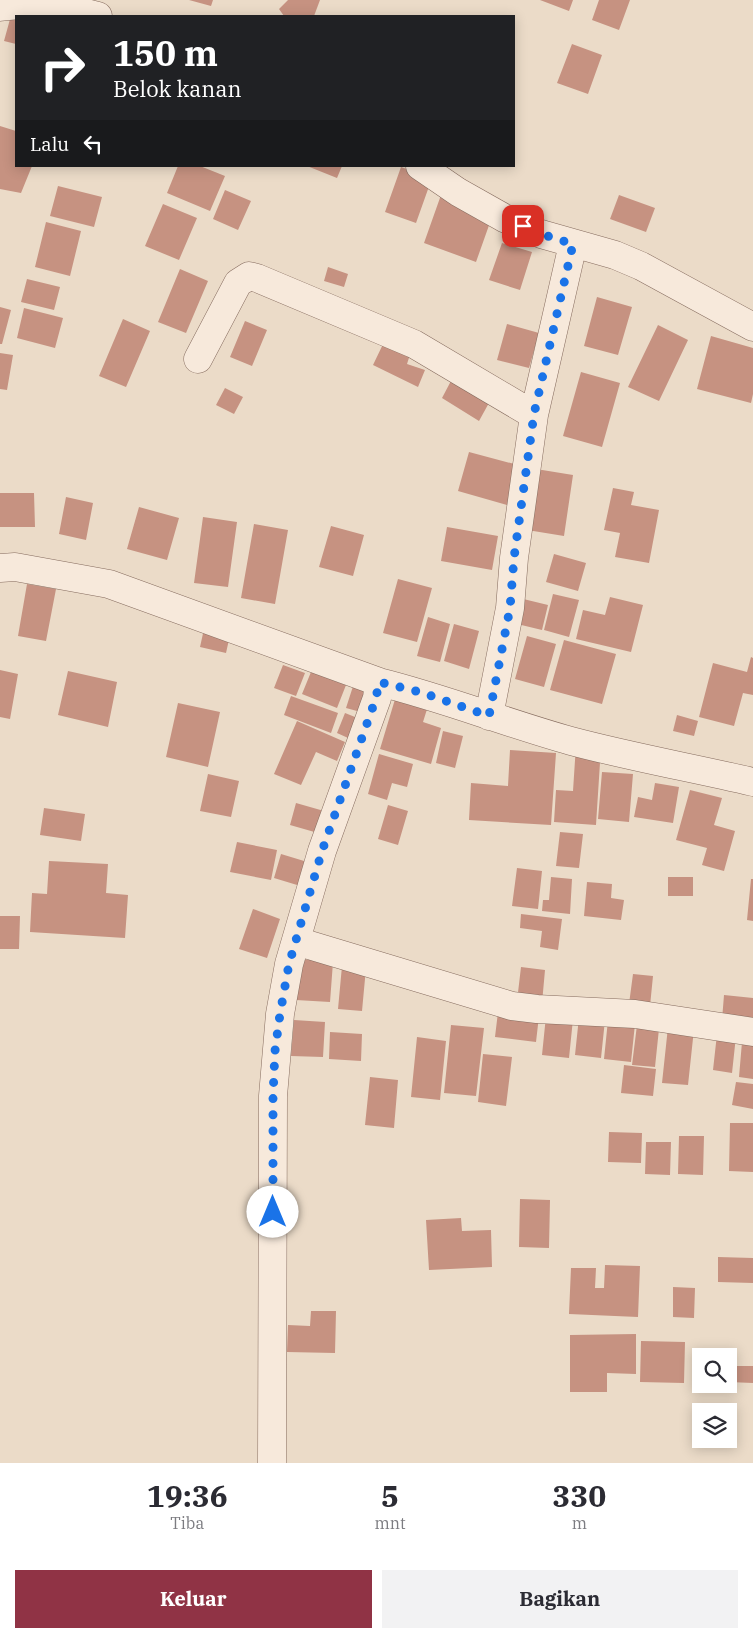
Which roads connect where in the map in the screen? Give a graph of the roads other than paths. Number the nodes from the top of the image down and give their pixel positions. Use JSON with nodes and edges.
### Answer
{"nodes":[{"id":1,"x":0,"y":7,"type":"edge"},
{"id":2,"x":94,"y":15,"type":"edge"},
{"id":3,"x":421,"y":167,"type":"edge"},
{"id":4,"x":573,"y":244,"type":"junction"},
{"id":5,"x":753,"y":327,"type":"edge"},
{"id":6,"x":198,"y":359,"type":"dead end"},
{"id":7,"x":534,"y":414,"type":"junction"},
{"id":8,"x":0,"y":568,"type":"edge"},
{"id":9,"x":379,"y":682,"type":"junction"},
{"id":10,"x":489,"y":716,"type":"junction"},
{"id":11,"x":753,"y":782,"type":"edge"},
{"id":12,"x":296,"y":941,"type":"junction"},
{"id":13,"x":753,"y":1032,"type":"edge"},
{"id":14,"x":272,"y":1463,"type":"edge"}],
"edges":[{"from":1,"to":2,"type":"street"},
{"from":3,"to":4,"type":"street"},
{"from":4,"to":5,"type":"street"},
{"from":4,"to":7,"type":"street"},
{"from":6,"to":7,"type":"street"},
{"from":7,"to":10,"type":"street"},
{"from":8,"to":9,"type":"street"},
{"from":9,"to":10,"type":"street"},
{"from":9,"to":12,"type":"street"},
{"from":10,"to":11,"type":"street"},
{"from":12,"to":13,"type":"street"},
{"from":12,"to":14,"type":"street"}]}
